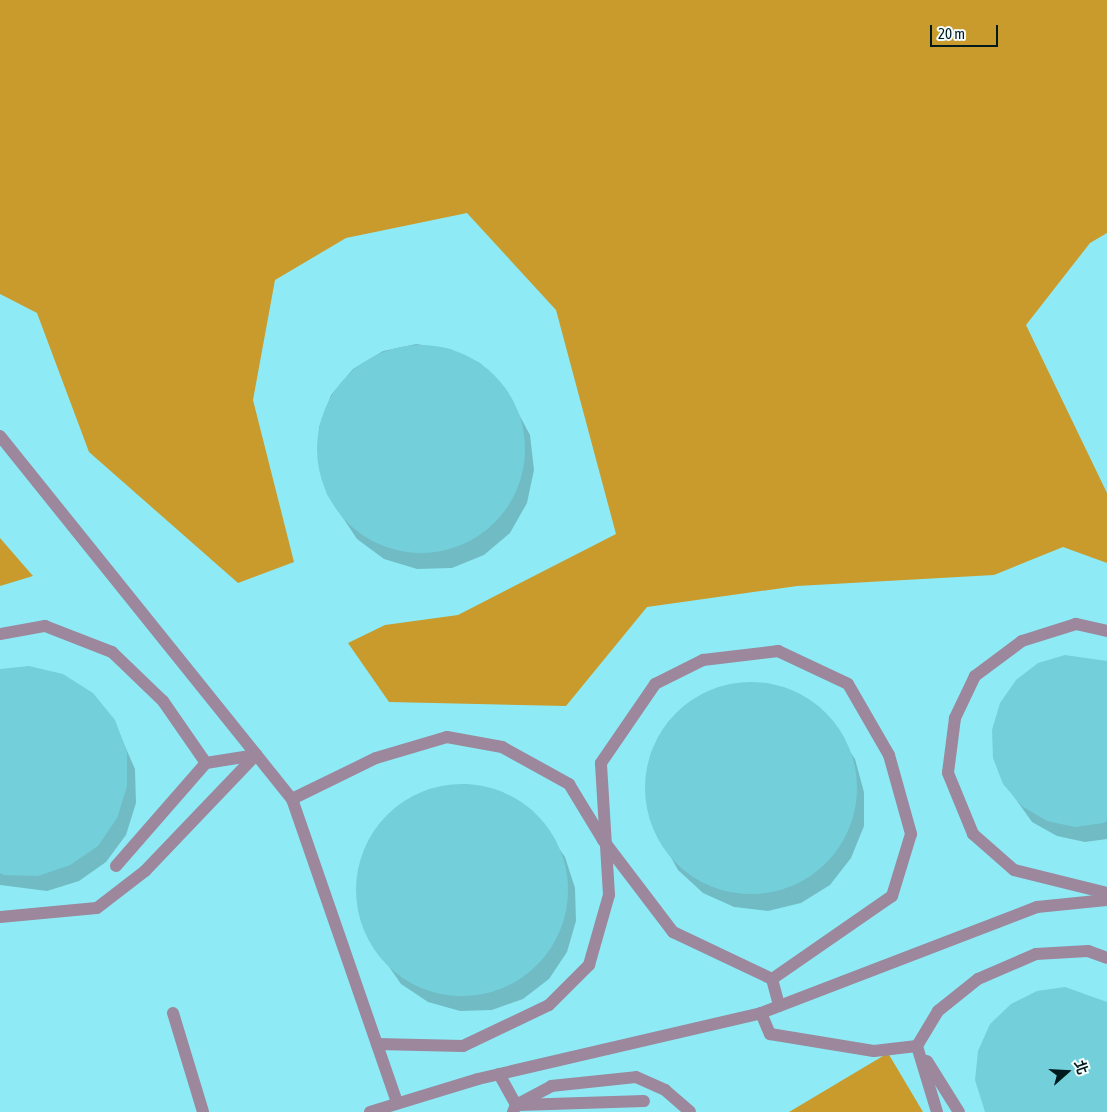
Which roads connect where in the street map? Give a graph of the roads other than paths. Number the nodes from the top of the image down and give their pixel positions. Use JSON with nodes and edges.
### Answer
{"nodes":[{"id":1,"x":0,"y":436,"type":"edge"},
{"id":2,"x":1107,"y":631,"type":"edge"},
{"id":3,"x":0,"y":634,"type":"edge"},
{"id":4,"x":256,"y":755,"type":"junction"},
{"id":5,"x":206,"y":764,"type":"junction"},
{"id":6,"x":292,"y":799,"type":"junction"},
{"id":7,"x":603,"y":840,"type":"junction"},
{"id":8,"x":116,"y":866,"type":"dead end"},
{"id":9,"x":1107,"y":893,"type":"edge"},
{"id":10,"x":1107,"y":900,"type":"edge"},
{"id":11,"x":0,"y":916,"type":"edge"},
{"id":12,"x":1107,"y":958,"type":"edge"},
{"id":13,"x":772,"y":979,"type":"junction"},
{"id":14,"x":779,"y":1006,"type":"junction"},
{"id":15,"x":173,"y":1013,"type":"dead end"},
{"id":16,"x":761,"y":1013,"type":"junction"},
{"id":17,"x":377,"y":1044,"type":"junction"},
{"id":18,"x":917,"y":1046,"type":"junction"},
{"id":19,"x":499,"y":1074,"type":"junction"},
{"id":20,"x":398,"y":1102,"type":"junction"},
{"id":21,"x":644,"y":1102,"type":"dead end"},
{"id":22,"x":514,"y":1109,"type":"edge"},
{"id":23,"x":203,"y":1112,"type":"edge"},
{"id":24,"x":370,"y":1112,"type":"edge"},
{"id":25,"x":690,"y":1112,"type":"edge"},
{"id":26,"x":938,"y":1112,"type":"edge"},
{"id":27,"x":959,"y":1112,"type":"edge"}],
"edges":[{"from":1,"to":4,"type":"lane"},
{"from":2,"to":9,"type":"lane"},
{"from":3,"to":5,"type":"lane"},
{"from":4,"to":5,"type":"lane"},
{"from":4,"to":6,"type":"lane"},
{"from":4,"to":11,"type":"lane"},
{"from":5,"to":8,"type":"lane"},
{"from":6,"to":7,"type":"lane"},
{"from":6,"to":17,"type":"lane"},
{"from":7,"to":13,"type":"lane"},
{"from":7,"to":13,"type":"lane"},
{"from":7,"to":17,"type":"lane"},
{"from":10,"to":14,"type":"lane"},
{"from":12,"to":18,"type":"lane"},
{"from":13,"to":14,"type":"lane"},
{"from":14,"to":16,"type":"lane"},
{"from":15,"to":23,"type":"lane"},
{"from":16,"to":18,"type":"lane"},
{"from":16,"to":19,"type":"lane"},
{"from":17,"to":20,"type":"lane"},
{"from":18,"to":26,"type":"lane"},
{"from":18,"to":27,"type":"lane"},
{"from":19,"to":20,"type":"lane"},
{"from":19,"to":22,"type":"lane"},
{"from":20,"to":24,"type":"lane"},
{"from":21,"to":22,"type":"lane"},
{"from":22,"to":25,"type":"lane"}]}
